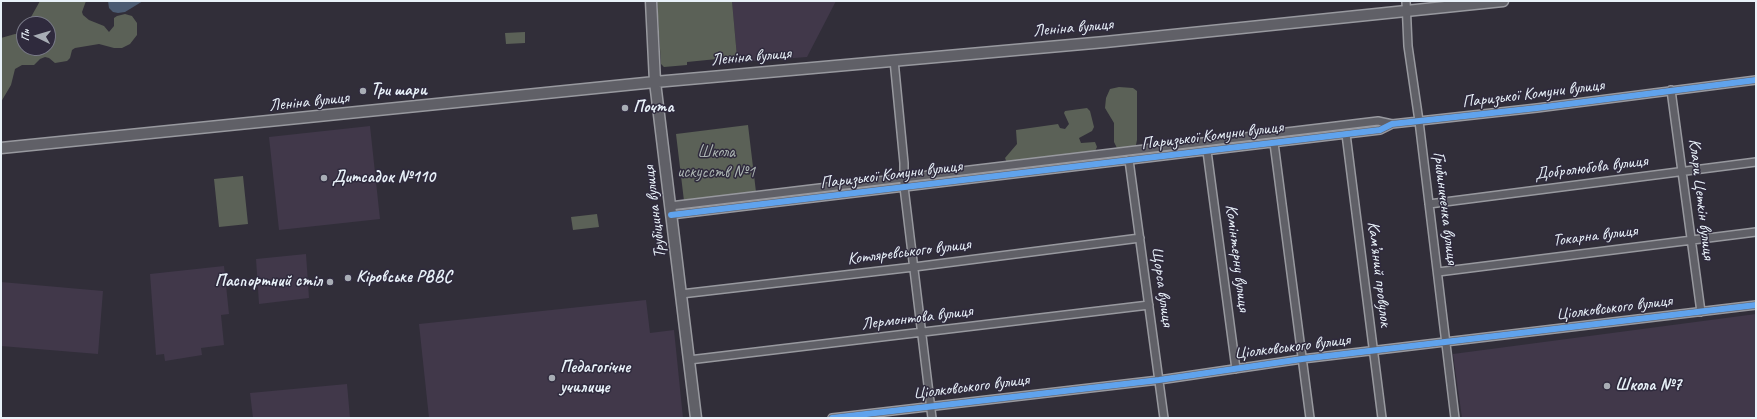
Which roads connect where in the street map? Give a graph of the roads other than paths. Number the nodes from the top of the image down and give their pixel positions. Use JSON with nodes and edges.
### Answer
{"nodes":[{"id":1,"x":651,"y":1,"type":"edge"},
{"id":2,"x":1503,"y":1,"type":"edge"},
{"id":3,"x":1406,"y":6,"type":"edge"},
{"id":4,"x":894,"y":60,"type":"junction"},
{"id":5,"x":1756,"y":80,"type":"edge"},
{"id":6,"x":655,"y":82,"type":"junction"},
{"id":7,"x":1671,"y":90,"type":"junction"},
{"id":8,"x":1419,"y":121,"type":"junction"},
{"id":9,"x":1392,"y":124,"type":"junction"},
{"id":10,"x":1346,"y":134,"type":"junction"},
{"id":11,"x":1274,"y":143,"type":"junction"},
{"id":12,"x":1,"y":148,"type":"edge"},
{"id":13,"x":1208,"y":151,"type":"junction"},
{"id":14,"x":1129,"y":160,"type":"junction"},
{"id":15,"x":1756,"y":162,"type":"edge"},
{"id":16,"x":1682,"y":172,"type":"junction"},
{"id":17,"x":904,"y":178,"type":"junction"},
{"id":18,"x":904,"y":187,"type":"junction"},
{"id":19,"x":1429,"y":204,"type":"junction"},
{"id":20,"x":670,"y":210,"type":"junction"},
{"id":21,"x":1756,"y":232,"type":"edge"},
{"id":22,"x":1140,"y":238,"type":"junction"},
{"id":23,"x":1691,"y":239,"type":"junction"},
{"id":24,"x":914,"y":267,"type":"junction"},
{"id":25,"x":1438,"y":272,"type":"junction"},
{"id":26,"x":680,"y":294,"type":"junction"},
{"id":27,"x":1149,"y":305,"type":"junction"},
{"id":28,"x":1756,"y":305,"type":"edge"},
{"id":29,"x":1701,"y":312,"type":"junction"},
{"id":30,"x":922,"y":333,"type":"junction"},
{"id":31,"x":1447,"y":342,"type":"junction"},
{"id":32,"x":1373,"y":351,"type":"junction"},
{"id":33,"x":689,"y":360,"type":"junction"},
{"id":34,"x":1302,"y":360,"type":"junction"},
{"id":35,"x":1236,"y":368,"type":"junction"},
{"id":36,"x":1159,"y":380,"type":"junction"},
{"id":37,"x":930,"y":406,"type":"junction"},
{"id":38,"x":696,"y":418,"type":"edge"},
{"id":39,"x":832,"y":418,"type":"edge"},
{"id":40,"x":932,"y":418,"type":"edge"},
{"id":41,"x":1164,"y":418,"type":"edge"},
{"id":42,"x":1310,"y":418,"type":"edge"},
{"id":43,"x":1382,"y":418,"type":"edge"},
{"id":44,"x":1455,"y":418,"type":"edge"}],
"edges":[{"from":1,"to":6,"type":"main road","name":"Трубіцина вулиця"},
{"from":2,"to":3,"type":"main road","name":"Леніна вулиця"},
{"from":3,"to":4,"type":"main road","name":"Леніна вулиця"},
{"from":3,"to":8,"type":"street","name":"Грибиниченка вулиця"},
{"from":4,"to":6,"type":"main road","name":"Леніна вулиця"},
{"from":4,"to":17,"type":"street"},
{"from":5,"to":7,"type":"street","name":"Паризької Комуни вулиця"},
{"from":6,"to":12,"type":"main road","name":"Леніна вулиця"},
{"from":6,"to":20,"type":"main road","name":"Трубіцина вулиця"},
{"from":7,"to":8,"type":"street","name":"Паризької Комуни вулиця"},
{"from":7,"to":16,"type":"street","name":"Клари Цеткін вулиця"},
{"from":8,"to":9,"type":"street","name":"Паризької Комуни вулиця"},
{"from":8,"to":19,"type":"street","name":"Грибиниченка вулиця"},
{"from":9,"to":10,"type":"street","name":"Паризької Комуни вулиця"},
{"from":9,"to":17,"type":"street","name":"Паризької Комуни вулиця"},
{"from":10,"to":11,"type":"street","name":"Паризької Комуни вулиця"},
{"from":10,"to":32,"type":"street","name":"Кам’яний провулок"},
{"from":11,"to":13,"type":"street","name":"Паризької Комуни вулиця"},
{"from":11,"to":34,"type":"street"},
{"from":13,"to":14,"type":"street","name":"Паризької Комуни вулиця"},
{"from":13,"to":35,"type":"street","name":"Комінтерну вулиця"},
{"from":14,"to":18,"type":"street","name":"Паризької Комуни вулиця"},
{"from":14,"to":22,"type":"street","name":"Щорса вулиця"},
{"from":15,"to":16,"type":"street","name":"Добролюбова вулиця"},
{"from":16,"to":19,"type":"street","name":"Добролюбова вулиця"},
{"from":16,"to":23,"type":"street","name":"Клари Цеткін вулиця"},
{"from":17,"to":18,"type":"street"},
{"from":17,"to":20,"type":"street","name":"Паризької Комуни вулиця"},
{"from":18,"to":20,"type":"street","name":"Паризької Комуни вулиця"},
{"from":18,"to":24,"type":"street"},
{"from":19,"to":25,"type":"street","name":"Грибиниченка вулиця"},
{"from":20,"to":26,"type":"main road","name":"Трубіцина вулиця"},
{"from":21,"to":23,"type":"street","name":"Токарна вулиця"},
{"from":22,"to":24,"type":"street","name":"Котляревського вулиця"},
{"from":22,"to":27,"type":"street","name":"Щорса вулиця"},
{"from":23,"to":25,"type":"street","name":"Токарна вулиця"},
{"from":23,"to":29,"type":"street","name":"Клари Цеткін вулиця"},
{"from":24,"to":26,"type":"street","name":"Котляревського вулиця"},
{"from":24,"to":30,"type":"street"},
{"from":25,"to":31,"type":"street","name":"Грибиниченка вулиця"},
{"from":26,"to":33,"type":"main road","name":"Трубіцина вулиця"},
{"from":27,"to":30,"type":"street","name":"Лермонтова вулиця"},
{"from":27,"to":36,"type":"street","name":"Щорса вулиця"},
{"from":28,"to":29,"type":"street","name":"Ціолковського вулиця"},
{"from":29,"to":31,"type":"street","name":"Ціолковського вулиця"},
{"from":30,"to":33,"type":"street","name":"Лермонтова вулиця"},
{"from":30,"to":37,"type":"street"},
{"from":31,"to":32,"type":"street","name":"Ціолковського вулиця"},
{"from":31,"to":44,"type":"street","name":"Грибиниченка вулиця"},
{"from":32,"to":34,"type":"street","name":"Ціолковського вулиця"},
{"from":32,"to":43,"type":"street","name":"Кам’яний провулок"},
{"from":33,"to":38,"type":"main road","name":"Трубіцина вулиця"},
{"from":34,"to":35,"type":"street","name":"Ціолковського вулиця"},
{"from":34,"to":42,"type":"street"},
{"from":35,"to":36,"type":"street","name":"Ціолковського вулиця"},
{"from":36,"to":37,"type":"street","name":"Ціолковського вулиця"},
{"from":36,"to":41,"type":"street","name":"Щорса вулиця"},
{"from":37,"to":39,"type":"street","name":"Ціолковського вулиця"},
{"from":37,"to":40,"type":"street"}]}
